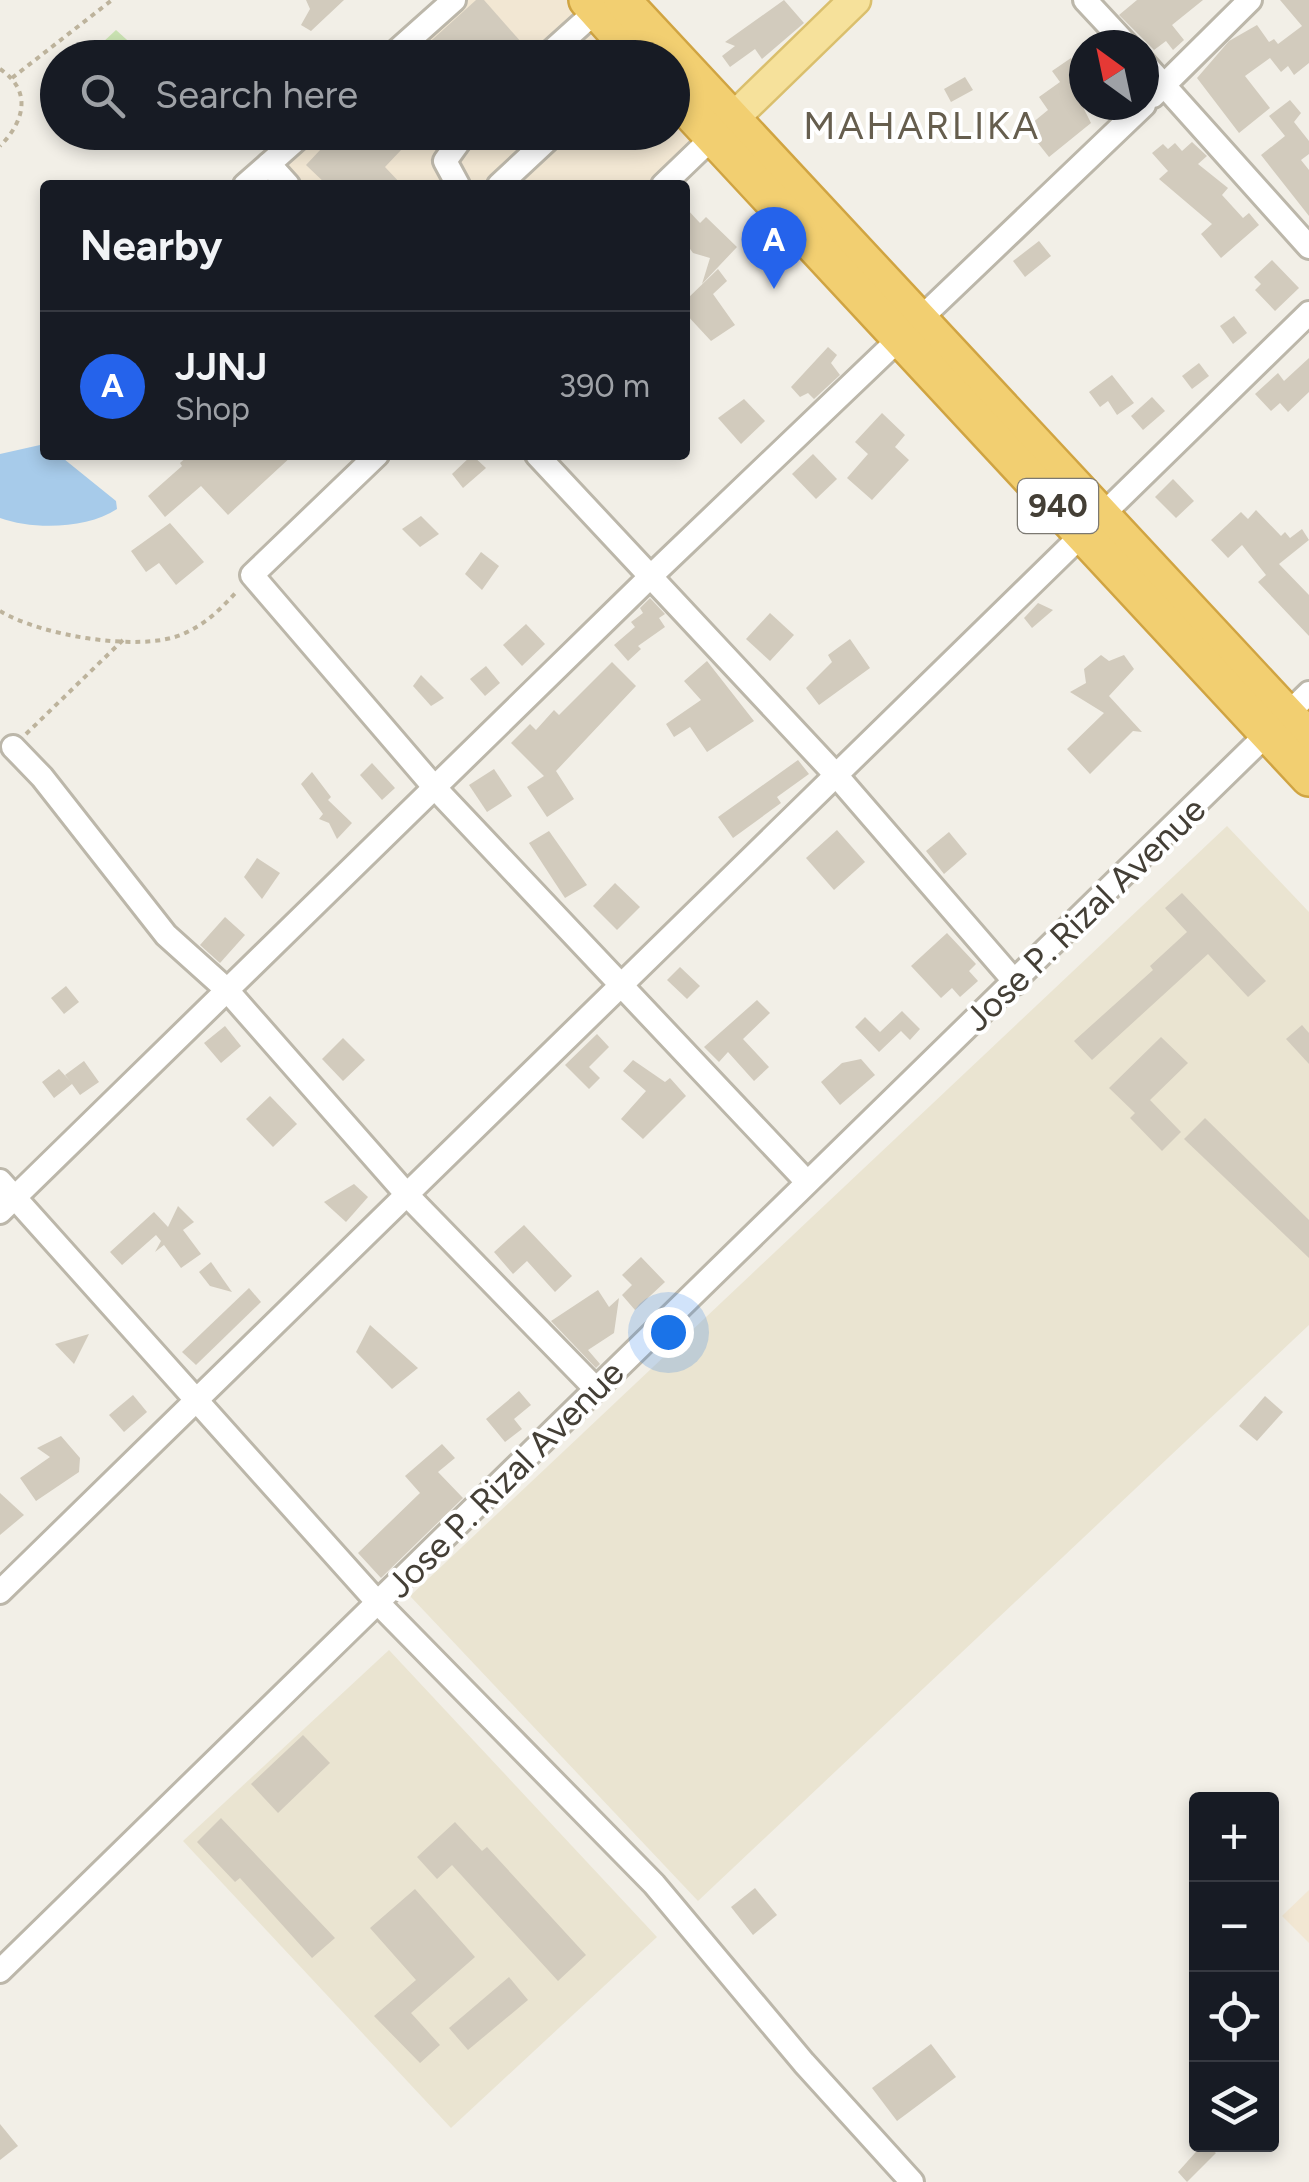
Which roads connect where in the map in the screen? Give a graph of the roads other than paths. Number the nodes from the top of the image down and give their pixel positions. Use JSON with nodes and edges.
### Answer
{"nodes":[{"id":1,"x":454,"y":0,"type":"edge"},
{"id":2,"x":855,"y":0,"type":"edge"},
{"id":3,"x":1085,"y":0,"type":"edge"},
{"id":4,"x":1250,"y":0,"type":"edge"},
{"id":5,"x":603,"y":3,"type":"edge"},
{"id":6,"x":1113,"y":30,"type":"edge"},
{"id":7,"x":409,"y":40,"type":"edge"},
{"id":8,"x":563,"y":40,"type":"edge"},
{"id":9,"x":633,"y":40,"type":"edge"},
{"id":10,"x":1159,"y":80,"type":"edge"},
{"id":11,"x":1164,"y":85,"type":"junction"},
{"id":12,"x":1159,"y":90,"type":"edge"},
{"id":13,"x":690,"y":97,"type":"edge"},
{"id":14,"x":690,"y":106,"type":"edge"},
{"id":15,"x":1128,"y":120,"type":"edge"},
{"id":16,"x":723,"y":128,"type":"junction"},
{"id":17,"x":285,"y":150,"type":"edge"},
{"id":18,"x":453,"y":150,"type":"edge"},
{"id":19,"x":537,"y":150,"type":"edge"},
{"id":20,"x":269,"y":164,"type":"junction"},
{"id":21,"x":251,"y":180,"type":"edge"},
{"id":22,"x":283,"y":180,"type":"edge"},
{"id":23,"x":455,"y":180,"type":"edge"},
{"id":24,"x":504,"y":180,"type":"edge"},
{"id":25,"x":669,"y":180,"type":"edge"},
{"id":26,"x":1309,"y":247,"type":"edge"},
{"id":27,"x":1309,"y":314,"type":"edge"},
{"id":28,"x":911,"y":328,"type":"junction"},
{"id":29,"x":372,"y":460,"type":"edge"},
{"id":30,"x":542,"y":460,"type":"edge"},
{"id":31,"x":1094,"y":525,"type":"junction"},
{"id":32,"x":650,"y":577,"type":"junction"},
{"id":33,"x":1293,"y":720,"type":"edge"},
{"id":34,"x":12,"y":747,"type":"road end"},
{"id":35,"x":836,"y":775,"type":"junction"},
{"id":36,"x":1309,"y":778,"type":"edge"},
{"id":37,"x":435,"y":788,"type":"junction"},
{"id":38,"x":1016,"y":983,"type":"junction"},
{"id":39,"x":623,"y":986,"type":"junction"},
{"id":40,"x":226,"y":989,"type":"junction"},
{"id":41,"x":807,"y":1182,"type":"junction"},
{"id":42,"x":4,"y":1197,"type":"edge"},
{"id":43,"x":408,"y":1197,"type":"junction"},
{"id":44,"x":596,"y":1389,"type":"junction"},
{"id":45,"x":194,"y":1400,"type":"junction"},
{"id":46,"x":0,"y":1592,"type":"edge"},
{"id":47,"x":380,"y":1604,"type":"junction"},
{"id":48,"x":0,"y":1971,"type":"edge"},
{"id":49,"x":912,"y":2182,"type":"edge"}],
"edges":[{"from":1,"to":7,"type":"street"},
{"from":2,"to":16,"type":"main road"},
{"from":3,"to":6,"type":"street"},
{"from":4,"to":11,"type":"street"},
{"from":5,"to":8,"type":"street"},
{"from":5,"to":9,"type":"highway","number":"940"},
{"from":10,"to":11,"type":"street"},
{"from":11,"to":12,"type":"street"},
{"from":11,"to":26,"type":"street"},
{"from":13,"to":16,"type":"highway","number":"940"},
{"from":14,"to":16,"type":"highway","number":"940"},
{"from":15,"to":28,"type":"street"},
{"from":16,"to":25,"type":"street"},
{"from":16,"to":28,"type":"highway","number":"940"},
{"from":17,"to":20,"type":"street"},
{"from":18,"to":23,"type":"street"},
{"from":19,"to":24,"type":"street"},
{"from":20,"to":21,"type":"street"},
{"from":20,"to":22,"type":"street"},
{"from":27,"to":31,"type":"street"},
{"from":28,"to":31,"type":"highway","number":"940"},
{"from":28,"to":32,"type":"street"},
{"from":29,"to":37,"type":"street"},
{"from":30,"to":32,"type":"street"},
{"from":31,"to":33,"type":"highway","number":"940"},
{"from":31,"to":35,"type":"street"},
{"from":32,"to":35,"type":"street"},
{"from":32,"to":37,"type":"street"},
{"from":33,"to":36,"type":"highway","number":"940"},
{"from":33,"to":38,"type":"street","name":"Jose P. Rizal Avenue"},
{"from":34,"to":40,"type":"street"},
{"from":35,"to":38,"type":"street"},
{"from":35,"to":39,"type":"street"},
{"from":37,"to":39,"type":"street"},
{"from":37,"to":40,"type":"street"},
{"from":38,"to":41,"type":"street","name":"Jose P. Rizal Avenue"},
{"from":39,"to":41,"type":"street"},
{"from":39,"to":43,"type":"street"},
{"from":40,"to":42,"type":"street"},
{"from":40,"to":43,"type":"street"},
{"from":41,"to":44,"type":"street","name":"Jose P. Rizal Avenue"},
{"from":42,"to":45,"type":"street"},
{"from":43,"to":44,"type":"street"},
{"from":43,"to":45,"type":"street"},
{"from":44,"to":47,"type":"street","name":"Jose P. Rizal Avenue"},
{"from":45,"to":46,"type":"street"},
{"from":45,"to":47,"type":"street"},
{"from":47,"to":48,"type":"street","name":"Jose P. Rizal Avenue"},
{"from":47,"to":49,"type":"street"}]}
